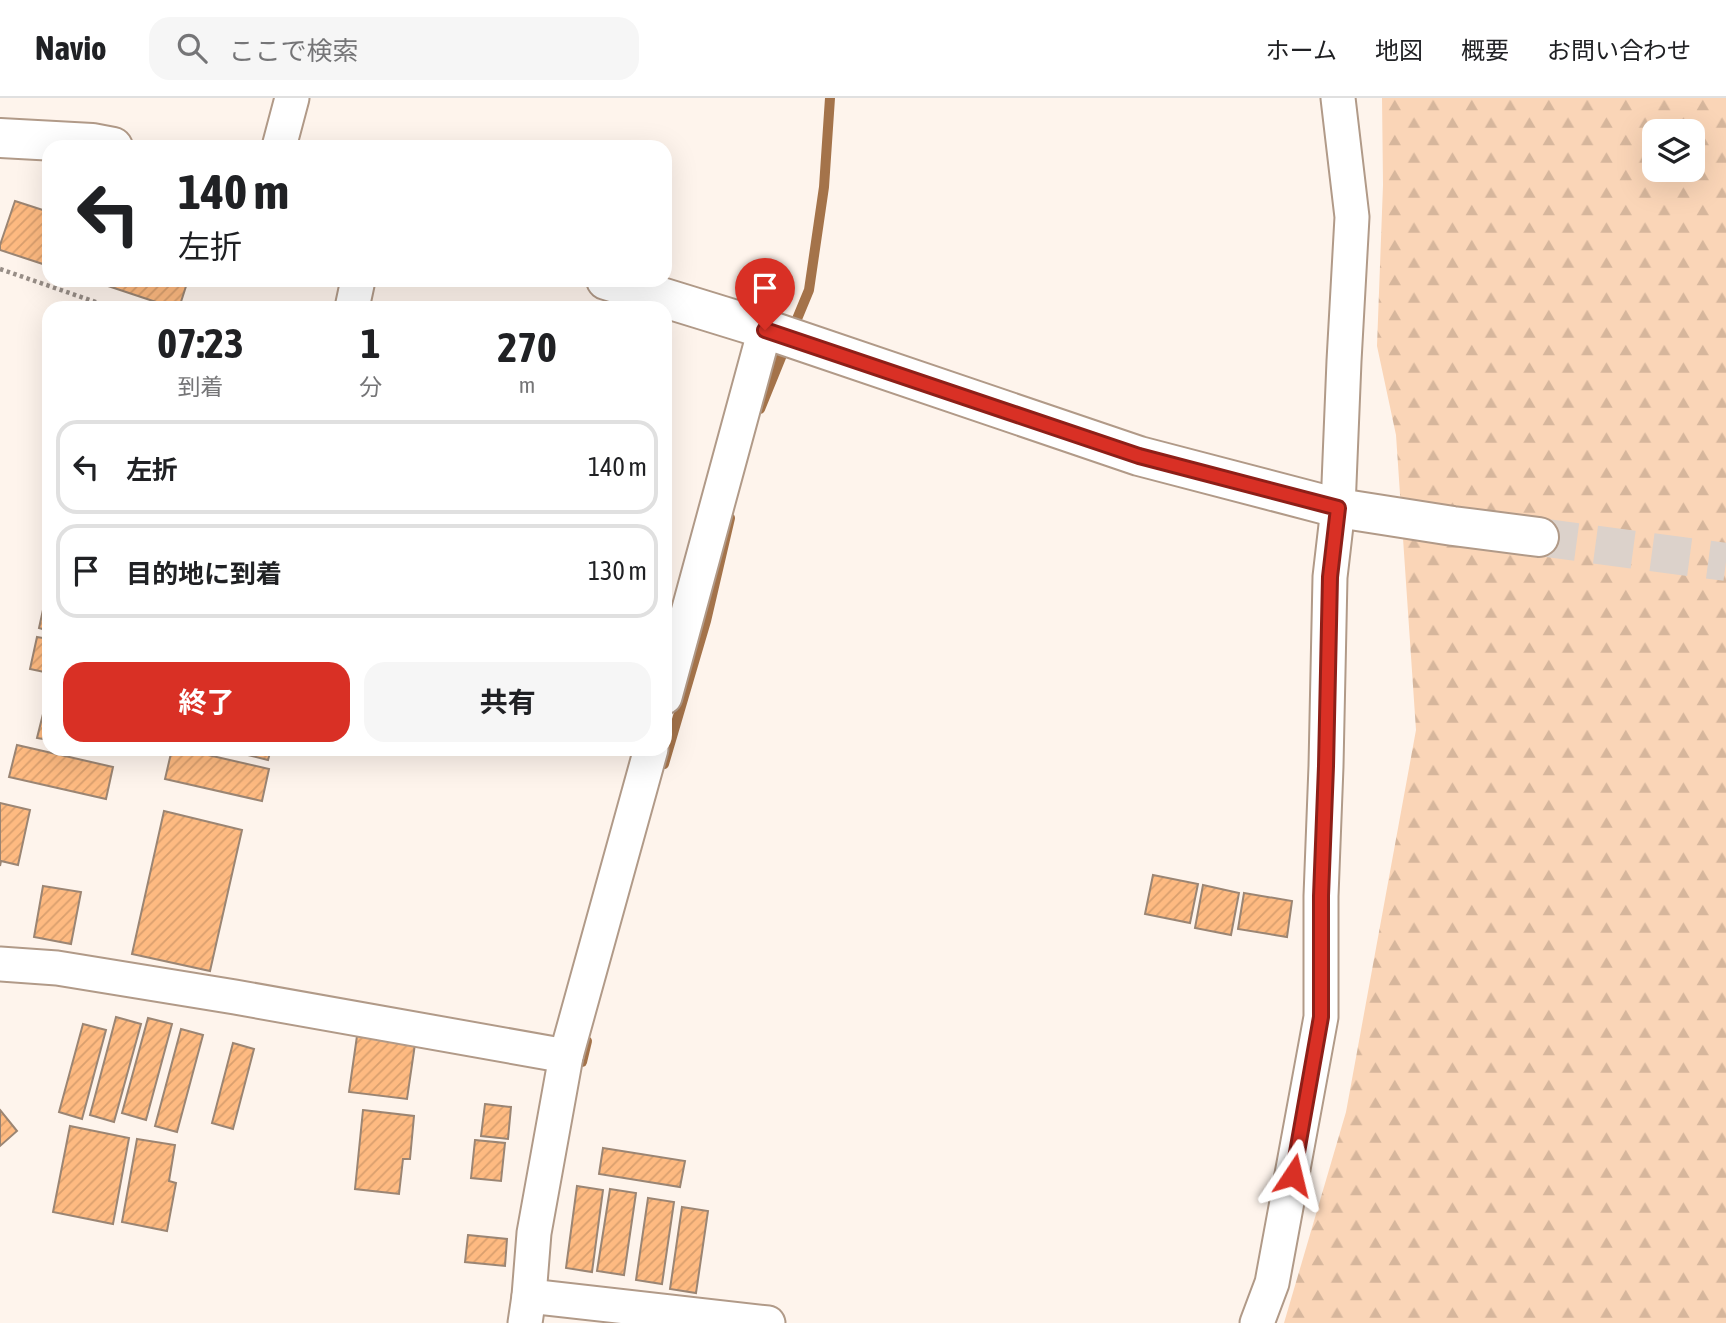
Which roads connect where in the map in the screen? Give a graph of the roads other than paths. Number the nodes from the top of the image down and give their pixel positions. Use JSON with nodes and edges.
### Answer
{"nodes":[{"id":1,"x":292,"y":98,"type":"edge"},
{"id":2,"x":1338,"y":98,"type":"edge"},
{"id":3,"x":0,"y":138,"type":"edge"},
{"id":4,"x":42,"y":140,"type":"edge"},
{"id":5,"x":281,"y":140,"type":"edge"},
{"id":6,"x":628,"y":287,"type":"edge"},
{"id":7,"x":765,"y":330,"type":"junction"},
{"id":8,"x":1338,"y":508,"type":"junction"},
{"id":9,"x":1539,"y":537,"type":"tunnel mouth"},
{"id":10,"x":672,"y":671,"type":"edge"},
{"id":11,"x":649,"y":756,"type":"edge"},
{"id":12,"x":0,"y":964,"type":"edge"},
{"id":13,"x":566,"y":1056,"type":"junction"},
{"id":14,"x":527,"y":1310,"type":"edge"},
{"id":15,"x":768,"y":1323,"type":"edge"},
{"id":16,"x":1257,"y":1323,"type":"edge"}],
"edges":[{"from":1,"to":5,"type":"street"},
{"from":2,"to":8,"type":"street"},
{"from":3,"to":4,"type":"street"},
{"from":6,"to":7,"type":"street"},
{"from":7,"to":8,"type":"street"},
{"from":7,"to":10,"type":"street"},
{"from":8,"to":9,"type":"street"},
{"from":8,"to":16,"type":"street"},
{"from":11,"to":13,"type":"street"},
{"from":12,"to":13,"type":"street"},
{"from":13,"to":14,"type":"street"},
{"from":14,"to":15,"type":"street"}]}
